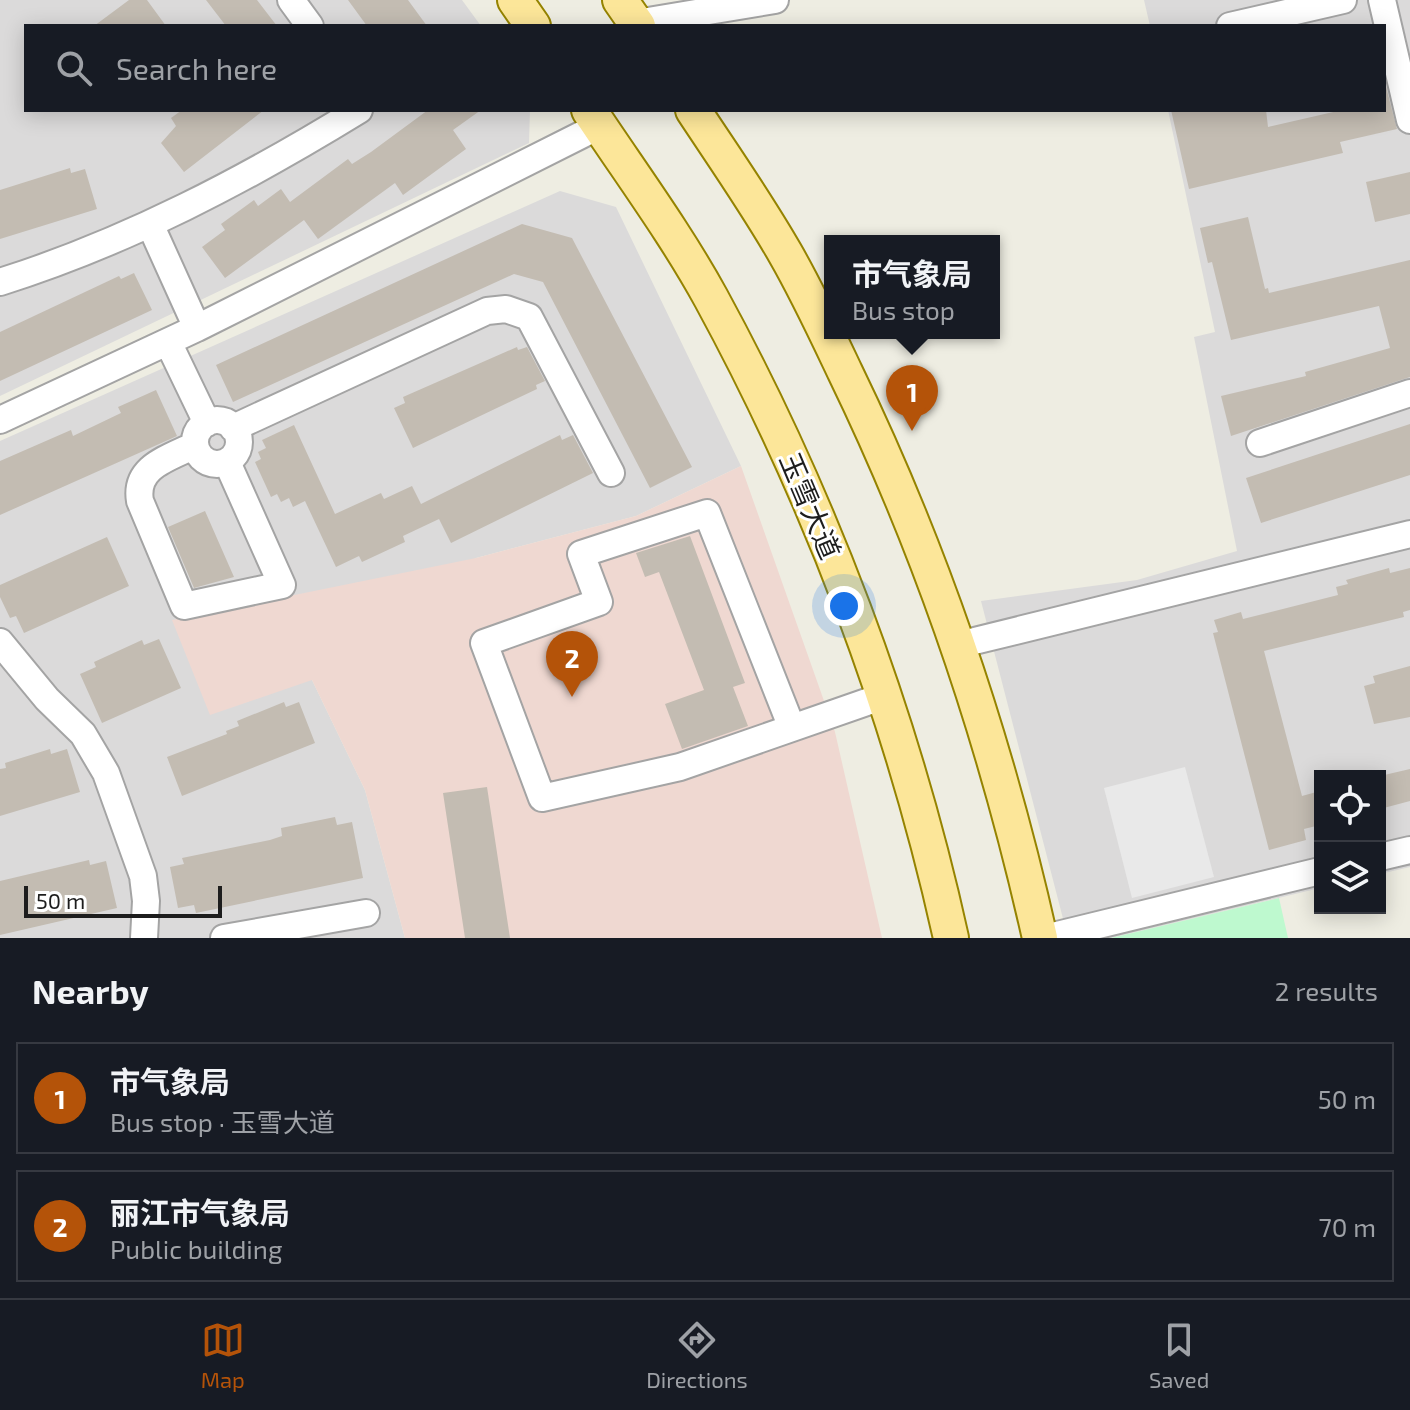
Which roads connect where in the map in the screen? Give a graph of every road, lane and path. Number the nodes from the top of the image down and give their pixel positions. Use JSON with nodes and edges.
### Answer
{"nodes":[{"id":1,"x":291,"y":0,"type":"edge"},
{"id":2,"x":515,"y":0,"type":"edge"},
{"id":3,"x":775,"y":0,"type":"edge"},
{"id":4,"x":1343,"y":0,"type":"edge"},
{"id":5,"x":1382,"y":0,"type":"edge"},
{"id":6,"x":631,"y":16,"type":"edge"},
{"id":7,"x":309,"y":24,"type":"edge"},
{"id":8,"x":532,"y":24,"type":"edge"},
{"id":9,"x":1239,"y":24,"type":"edge"},
{"id":10,"x":356,"y":112,"type":"edge"},
{"id":11,"x":694,"y":112,"type":"edge"},
{"id":12,"x":594,"y":118,"type":"edge"},
{"id":13,"x":1410,"y":120,"type":"edge"},
{"id":14,"x":150,"y":224,"type":"junction"},
{"id":15,"x":0,"y":282,"type":"edge"},
{"id":16,"x":197,"y":328,"type":"junction"},
{"id":17,"x":824,"y":329,"type":"edge"},
{"id":18,"x":829,"y":339,"type":"edge"},
{"id":19,"x":168,"y":342,"type":"junction"},
{"id":20,"x":1410,"y":393,"type":"edge"},
{"id":21,"x":0,"y":420,"type":"edge"},
{"id":22,"x":233,"y":428,"type":"junction"},
{"id":23,"x":201,"y":434,"type":"junction"},
{"id":24,"x":1260,"y":443,"type":"dead end"},
{"id":25,"x":227,"y":462,"type":"junction"},
{"id":26,"x":611,"y":473,"type":"dead end"},
{"id":27,"x":1410,"y":534,"type":"edge"},
{"id":28,"x":0,"y":642,"type":"edge"},
{"id":29,"x":958,"y":645,"type":"junction"},
{"id":30,"x":884,"y":696,"type":"junction"},
{"id":31,"x":792,"y":728,"type":"junction"},
{"id":32,"x":1410,"y":850,"type":"edge"},
{"id":33,"x":1386,"y":856,"type":"edge"},
{"id":34,"x":1314,"y":872,"type":"edge"},
{"id":35,"x":366,"y":913,"type":"dead end"},
{"id":36,"x":144,"y":938,"type":"edge"},
{"id":37,"x":224,"y":938,"type":"edge"},
{"id":38,"x":951,"y":938,"type":"edge"},
{"id":39,"x":1043,"y":938,"type":"edge"}],
"edges":[{"from":1,"to":7,"type":"street"},
{"from":2,"to":8,"type":"main road"},
{"from":3,"to":6,"type":"street"},
{"from":4,"to":9,"type":"street"},
{"from":5,"to":13,"type":"street"},
{"from":10,"to":14,"type":"street"},
{"from":11,"to":17,"type":"main road"},
{"from":12,"to":16,"type":"street"},
{"from":12,"to":30,"type":"main road","name":"玉雪大道"},
{"from":14,"to":15,"type":"street"},
{"from":14,"to":16,"type":"street"},
{"from":16,"to":19,"type":"street"},
{"from":18,"to":29,"type":"main road"},
{"from":19,"to":21,"type":"street"},
{"from":19,"to":23,"type":"street"},
{"from":20,"to":24,"type":"street"},
{"from":22,"to":23,"type":"street"},
{"from":22,"to":25,"type":"street"},
{"from":22,"to":26,"type":"street"},
{"from":23,"to":25,"type":"street"},
{"from":23,"to":25,"type":"street"},
{"from":27,"to":29,"type":"street"},
{"from":28,"to":36,"type":"street"},
{"from":29,"to":39,"type":"main road"},
{"from":30,"to":31,"type":"street"},
{"from":30,"to":38,"type":"main road","name":"玉雪大道"},
{"from":31,"to":31,"type":"street"},
{"from":32,"to":33,"type":"street"},
{"from":34,"to":39,"type":"street"},
{"from":35,"to":37,"type":"street"}]}
